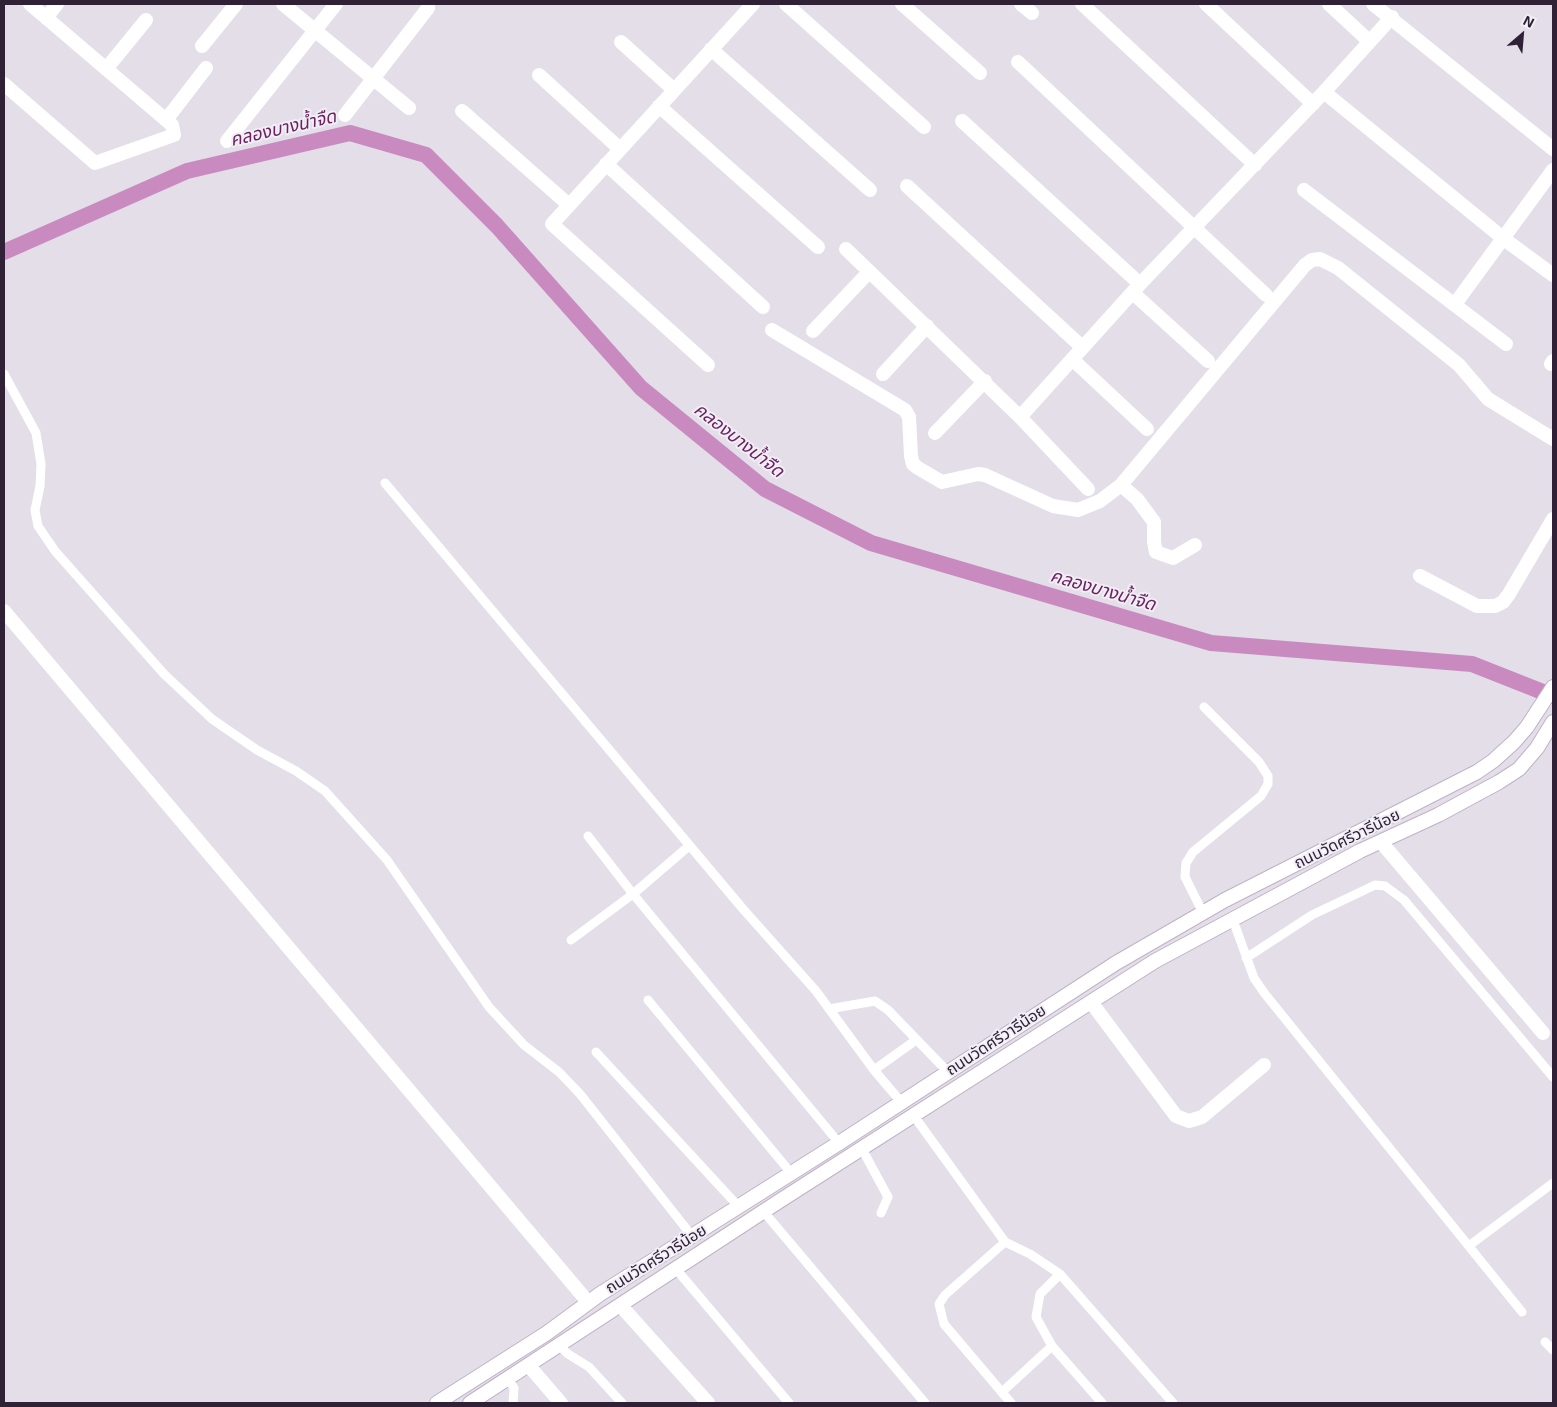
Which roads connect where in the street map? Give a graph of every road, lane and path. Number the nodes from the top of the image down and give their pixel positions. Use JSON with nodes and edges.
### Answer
{"nodes":[{"id":1,"x":30,"y":4,"type":"edge"},
{"id":2,"x":57,"y":4,"type":"edge"},
{"id":3,"x":236,"y":4,"type":"edge"},
{"id":4,"x":283,"y":4,"type":"edge"},
{"id":5,"x":336,"y":4,"type":"edge"},
{"id":6,"x":753,"y":4,"type":"edge"},
{"id":7,"x":786,"y":4,"type":"edge"},
{"id":8,"x":902,"y":4,"type":"edge"},
{"id":9,"x":1082,"y":4,"type":"edge"},
{"id":10,"x":1206,"y":4,"type":"edge"},
{"id":11,"x":1329,"y":4,"type":"edge"},
{"id":12,"x":1373,"y":4,"type":"edge"},
{"id":13,"x":428,"y":8,"type":"dead end"},
{"id":14,"x":1392,"y":17,"type":"junction"},
{"id":15,"x":46,"y":18,"type":"junction"},
{"id":16,"x":146,"y":20,"type":"dead end"},
{"id":17,"x":315,"y":30,"type":"junction"},
{"id":18,"x":1369,"y":41,"type":"junction"},
{"id":19,"x":621,"y":42,"type":"dead end"},
{"id":20,"x":202,"y":46,"type":"dead end"},
{"id":21,"x":711,"y":50,"type":"junction"},
{"id":22,"x":1018,"y":62,"type":"dead end"},
{"id":23,"x":106,"y":68,"type":"junction"},
{"id":24,"x":206,"y":68,"type":"dead end"},
{"id":25,"x":980,"y":73,"type":"dead end"},
{"id":26,"x":539,"y":75,"type":"dead end"},
{"id":27,"x":373,"y":79,"type":"junction"},
{"id":28,"x":4,"y":84,"type":"edge"},
{"id":29,"x":674,"y":90,"type":"junction"},
{"id":30,"x":1324,"y":92,"type":"junction"},
{"id":31,"x":1312,"y":104,"type":"junction"},
{"id":32,"x":659,"y":106,"type":"junction"},
{"id":33,"x":409,"y":108,"type":"dead end"},
{"id":34,"x":462,"y":111,"type":"dead end"},
{"id":35,"x":344,"y":116,"type":"dead end"},
{"id":36,"x":166,"y":120,"type":"junction"},
{"id":37,"x":962,"y":121,"type":"dead end"},
{"id":38,"x":924,"y":127,"type":"dead end"},
{"id":39,"x":228,"y":141,"type":"dead end"},
{"id":40,"x":1553,"y":148,"type":"edge"},
{"id":41,"x":620,"y":149,"type":"junction"},
{"id":42,"x":606,"y":164,"type":"junction"},
{"id":43,"x":1255,"y":165,"type":"junction"},
{"id":44,"x":1553,"y":170,"type":"edge"},
{"id":45,"x":906,"y":186,"type":"dead end"},
{"id":46,"x":870,"y":190,"type":"dead end"},
{"id":47,"x":1304,"y":190,"type":"dead end"},
{"id":48,"x":569,"y":205,"type":"junction"},
{"id":49,"x":1196,"y":227,"type":"junction"},
{"id":50,"x":1504,"y":239,"type":"junction"},
{"id":51,"x":818,"y":247,"type":"dead end"},
{"id":52,"x":846,"y":249,"type":"dead end"},
{"id":53,"x":870,"y":272,"type":"junction"},
{"id":54,"x":1553,"y":275,"type":"edge"},
{"id":55,"x":1137,"y":288,"type":"junction"},
{"id":56,"x":1266,"y":295,"type":"dead end"},
{"id":57,"x":1455,"y":304,"type":"junction"},
{"id":58,"x":763,"y":307,"type":"dead end"},
{"id":59,"x":927,"y":326,"type":"junction"},
{"id":60,"x":772,"y":330,"type":"dead end"},
{"id":61,"x":812,"y":331,"type":"dead end"},
{"id":62,"x":1506,"y":344,"type":"dead end"},
{"id":63,"x":1082,"y":347,"type":"junction"},
{"id":64,"x":1072,"y":359,"type":"junction"},
{"id":65,"x":1208,"y":361,"type":"dead end"},
{"id":66,"x":708,"y":365,"type":"dead end"},
{"id":67,"x":4,"y":374,"type":"edge"},
{"id":68,"x":883,"y":374,"type":"dead end"},
{"id":69,"x":985,"y":381,"type":"junction"},
{"id":70,"x":1020,"y":417,"type":"junction"},
{"id":71,"x":1147,"y":429,"type":"dead end"},
{"id":72,"x":935,"y":433,"type":"dead end"},
{"id":73,"x":1553,"y":439,"type":"edge"},
{"id":74,"x":385,"y":483,"type":"dead end"},
{"id":75,"x":1121,"y":485,"type":"junction"},
{"id":76,"x":1088,"y":489,"type":"dead end"},
{"id":77,"x":1553,"y":520,"type":"edge"},
{"id":78,"x":1195,"y":545,"type":"dead end"},
{"id":79,"x":1420,"y":576,"type":"dead end"},
{"id":80,"x":4,"y":611,"type":"edge"},
{"id":81,"x":1553,"y":687,"type":"edge"},
{"id":82,"x":1204,"y":707,"type":"dead end"},
{"id":83,"x":1553,"y":722,"type":"edge"},
{"id":84,"x":588,"y":836,"type":"dead end"},
{"id":85,"x":1381,"y":842,"type":"junction"},
{"id":86,"x":689,"y":846,"type":"junction"},
{"id":87,"x":633,"y":894,"type":"junction"},
{"id":88,"x":1203,"y":913,"type":"junction"},
{"id":89,"x":1233,"y":920,"type":"junction"},
{"id":90,"x":571,"y":940,"type":"dead end"},
{"id":91,"x":1246,"y":958,"type":"junction"},
{"id":92,"x":648,"y":1000,"type":"dead end"},
{"id":93,"x":1091,"y":1002,"type":"junction"},
{"id":94,"x":829,"y":1009,"type":"junction"},
{"id":95,"x":1543,"y":1033,"type":"dead end"},
{"id":96,"x":916,"y":1040,"type":"junction"},
{"id":97,"x":596,"y":1052,"type":"dead end"},
{"id":98,"x":1264,"y":1065,"type":"dead end"},
{"id":99,"x":874,"y":1070,"type":"junction"},
{"id":100,"x":947,"y":1071,"type":"junction"},
{"id":101,"x":1553,"y":1077,"type":"edge"},
{"id":102,"x":902,"y":1103,"type":"junction"},
{"id":103,"x":914,"y":1116,"type":"junction"},
{"id":104,"x":839,"y":1143,"type":"junction"},
{"id":105,"x":862,"y":1149,"type":"junction"},
{"id":106,"x":791,"y":1173,"type":"junction"},
{"id":107,"x":1553,"y":1183,"type":"edge"},
{"id":108,"x":739,"y":1207,"type":"junction"},
{"id":109,"x":764,"y":1212,"type":"junction"},
{"id":110,"x":881,"y":1213,"type":"dead end"},
{"id":111,"x":692,"y":1236,"type":"junction"},
{"id":112,"x":1005,"y":1242,"type":"junction"},
{"id":113,"x":1470,"y":1245,"type":"junction"},
{"id":114,"x":676,"y":1270,"type":"junction"},
{"id":115,"x":1060,"y":1274,"type":"junction"},
{"id":116,"x":588,"y":1302,"type":"junction"},
{"id":117,"x":621,"y":1306,"type":"junction"},
{"id":118,"x":1522,"y":1312,"type":"dead end"},
{"id":119,"x":600,"y":1320,"type":"junction"},
{"id":120,"x":1546,"y":1342,"type":"dead end"},
{"id":121,"x":560,"y":1346,"type":"junction"},
{"id":122,"x":1052,"y":1346,"type":"junction"},
{"id":123,"x":1553,"y":1350,"type":"edge"},
{"id":124,"x":529,"y":1366,"type":"junction"},
{"id":125,"x":508,"y":1379,"type":"junction"},
{"id":126,"x":1002,"y":1392,"type":"junction"},
{"id":127,"x":437,"y":1403,"type":"edge"},
{"id":128,"x":470,"y":1403,"type":"edge"},
{"id":129,"x":513,"y":1403,"type":"edge"},
{"id":130,"x":561,"y":1403,"type":"edge"},
{"id":131,"x":622,"y":1403,"type":"edge"},
{"id":132,"x":708,"y":1403,"type":"edge"},
{"id":133,"x":789,"y":1403,"type":"edge"},
{"id":134,"x":925,"y":1403,"type":"edge"},
{"id":135,"x":1012,"y":1403,"type":"edge"},
{"id":136,"x":1102,"y":1403,"type":"edge"},
{"id":137,"x":1173,"y":1403,"type":"edge"}],
"edges":[{"from":1,"to":15,"type":"street"},
{"from":2,"to":15,"type":"street"},
{"from":3,"to":20,"type":"street"},
{"from":4,"to":17,"type":"street"},
{"from":5,"to":17,"type":"street"},
{"from":6,"to":21,"type":"street"},
{"from":7,"to":38,"type":"street"},
{"from":8,"to":25,"type":"street"},
{"from":9,"to":43,"type":"street"},
{"from":10,"to":31,"type":"street"},
{"from":11,"to":18,"type":"street"},
{"from":12,"to":14,"type":"street"},
{"from":13,"to":27,"type":"street"},
{"from":14,"to":18,"type":"street"},
{"from":14,"to":40,"type":"street"},
{"from":15,"to":23,"type":"street"},
{"from":16,"to":23,"type":"street"},
{"from":17,"to":27,"type":"street"},
{"from":17,"to":39,"type":"street"},
{"from":18,"to":30,"type":"street"},
{"from":19,"to":29,"type":"street"},
{"from":21,"to":29,"type":"street"},
{"from":21,"to":46,"type":"street"},
{"from":22,"to":49,"type":"street"},
{"from":23,"to":36,"type":"street"},
{"from":24,"to":36,"type":"street"},
{"from":26,"to":41,"type":"street"},
{"from":27,"to":33,"type":"street"},
{"from":27,"to":35,"type":"street"},
{"from":28,"to":36,"type":"street"},
{"from":29,"to":32,"type":"street"},
{"from":30,"to":31,"type":"street"},
{"from":30,"to":50,"type":"street"},
{"from":31,"to":43,"type":"street"},
{"from":32,"to":41,"type":"street"},
{"from":32,"to":51,"type":"street"},
{"from":34,"to":48,"type":"street"},
{"from":37,"to":55,"type":"street"},
{"from":41,"to":42,"type":"street"},
{"from":42,"to":48,"type":"street"},
{"from":42,"to":58,"type":"street"},
{"from":43,"to":49,"type":"street"},
{"from":44,"to":50,"type":"street"},
{"from":45,"to":63,"type":"street"},
{"from":47,"to":57,"type":"street"},
{"from":48,"to":66,"type":"street"},
{"from":49,"to":55,"type":"street"},
{"from":49,"to":56,"type":"street"},
{"from":50,"to":54,"type":"street"},
{"from":50,"to":57,"type":"street"},
{"from":52,"to":53,"type":"street"},
{"from":53,"to":59,"type":"street"},
{"from":53,"to":61,"type":"street"},
{"from":55,"to":63,"type":"street"},
{"from":55,"to":65,"type":"street"},
{"from":57,"to":62,"type":"street"},
{"from":59,"to":68,"type":"street"},
{"from":59,"to":69,"type":"street"},
{"from":60,"to":75,"type":"street"},
{"from":63,"to":64,"type":"street"},
{"from":64,"to":70,"type":"street"},
{"from":64,"to":71,"type":"street"},
{"from":67,"to":111,"type":"lane"},
{"from":69,"to":70,"type":"street"},
{"from":69,"to":72,"type":"street"},
{"from":70,"to":76,"type":"street"},
{"from":73,"to":75,"type":"street"},
{"from":74,"to":86,"type":"lane"},
{"from":75,"to":78,"type":"street"},
{"from":77,"to":79,"type":"street"},
{"from":80,"to":116,"type":"street"},
{"from":81,"to":88,"type":"street","name":"ถนนวัดศรีวารีน้อย"},
{"from":82,"to":88,"type":"lane"},
{"from":83,"to":85,"type":"street","name":"ถนนวัดศรีวารีน้อย"},
{"from":84,"to":87,"type":"lane"},
{"from":85,"to":89,"type":"street","name":"ถนนวัดศรีวารีน้อย"},
{"from":85,"to":95,"type":"street"},
{"from":86,"to":87,"type":"lane"},
{"from":86,"to":94,"type":"lane"},
{"from":87,"to":90,"type":"lane"},
{"from":87,"to":104,"type":"lane"},
{"from":88,"to":100,"type":"street","name":"ถนนวัดศรีวารีน้อย"},
{"from":89,"to":91,"type":"lane"},
{"from":89,"to":93,"type":"street","name":"ถนนวัดศรีวารีน้อย"},
{"from":91,"to":101,"type":"lane"},
{"from":91,"to":113,"type":"lane"},
{"from":92,"to":106,"type":"lane"},
{"from":93,"to":98,"type":"street"},
{"from":93,"to":103,"type":"street","name":"ถนนวัดศรีวารีน้อย"},
{"from":94,"to":96,"type":"lane"},
{"from":94,"to":99,"type":"lane"},
{"from":96,"to":99,"type":"lane"},
{"from":96,"to":100,"type":"lane"},
{"from":97,"to":108,"type":"lane"},
{"from":99,"to":102,"type":"lane"},
{"from":100,"to":102,"type":"street","name":"ถนนวัดศรีวารีน้อย"},
{"from":102,"to":104,"type":"street","name":"ถนนวัดศรีวารีน้อย"},
{"from":103,"to":105,"type":"street","name":"ถนนวัดศรีวารีน้อย"},
{"from":103,"to":112,"type":"lane"},
{"from":104,"to":106,"type":"street","name":"ถนนวัดศรีวารีน้อย"},
{"from":105,"to":109,"type":"street","name":"ถนนวัดศรีวารีน้อย"},
{"from":105,"to":110,"type":"lane"},
{"from":106,"to":108,"type":"street","name":"ถนนวัดศรีวารีน้อย"},
{"from":107,"to":113,"type":"lane"},
{"from":108,"to":111,"type":"street","name":"ถนนวัดศรีวารีน้อย"},
{"from":109,"to":114,"type":"street","name":"ถนนวัดศรีวารีน้อย"},
{"from":109,"to":134,"type":"lane"},
{"from":111,"to":116,"type":"street","name":"ถนนวัดศรีวารีน้อย"},
{"from":112,"to":115,"type":"lane"},
{"from":112,"to":126,"type":"lane"},
{"from":113,"to":118,"type":"lane"},
{"from":114,"to":117,"type":"street","name":"ถนนวัดศรีวารีน้อย"},
{"from":114,"to":133,"type":"lane"},
{"from":115,"to":122,"type":"lane"},
{"from":115,"to":137,"type":"lane"},
{"from":116,"to":119,"type":"street"},
{"from":116,"to":127,"type":"street","name":"ถนนวัดศรีวารีน้อย"},
{"from":117,"to":119,"type":"street","name":"ถนนวัดศรีวารีน้อย"},
{"from":117,"to":132,"type":"street"},
{"from":119,"to":121,"type":"street","name":"ถนนวัดศรีวารีน้อย"},
{"from":120,"to":123,"type":"lane"},
{"from":121,"to":124,"type":"street","name":"ถนนวัดศรีวารีน้อย"},
{"from":121,"to":131,"type":"lane"},
{"from":122,"to":126,"type":"lane"},
{"from":122,"to":136,"type":"lane"},
{"from":124,"to":125,"type":"street","name":"ถนนวัดศรีวารีน้อย"},
{"from":124,"to":130,"type":"street"},
{"from":125,"to":128,"type":"street","name":"ถนนวัดศรีวารีน้อย"},
{"from":125,"to":129,"type":"lane"},
{"from":126,"to":135,"type":"lane"}]}
